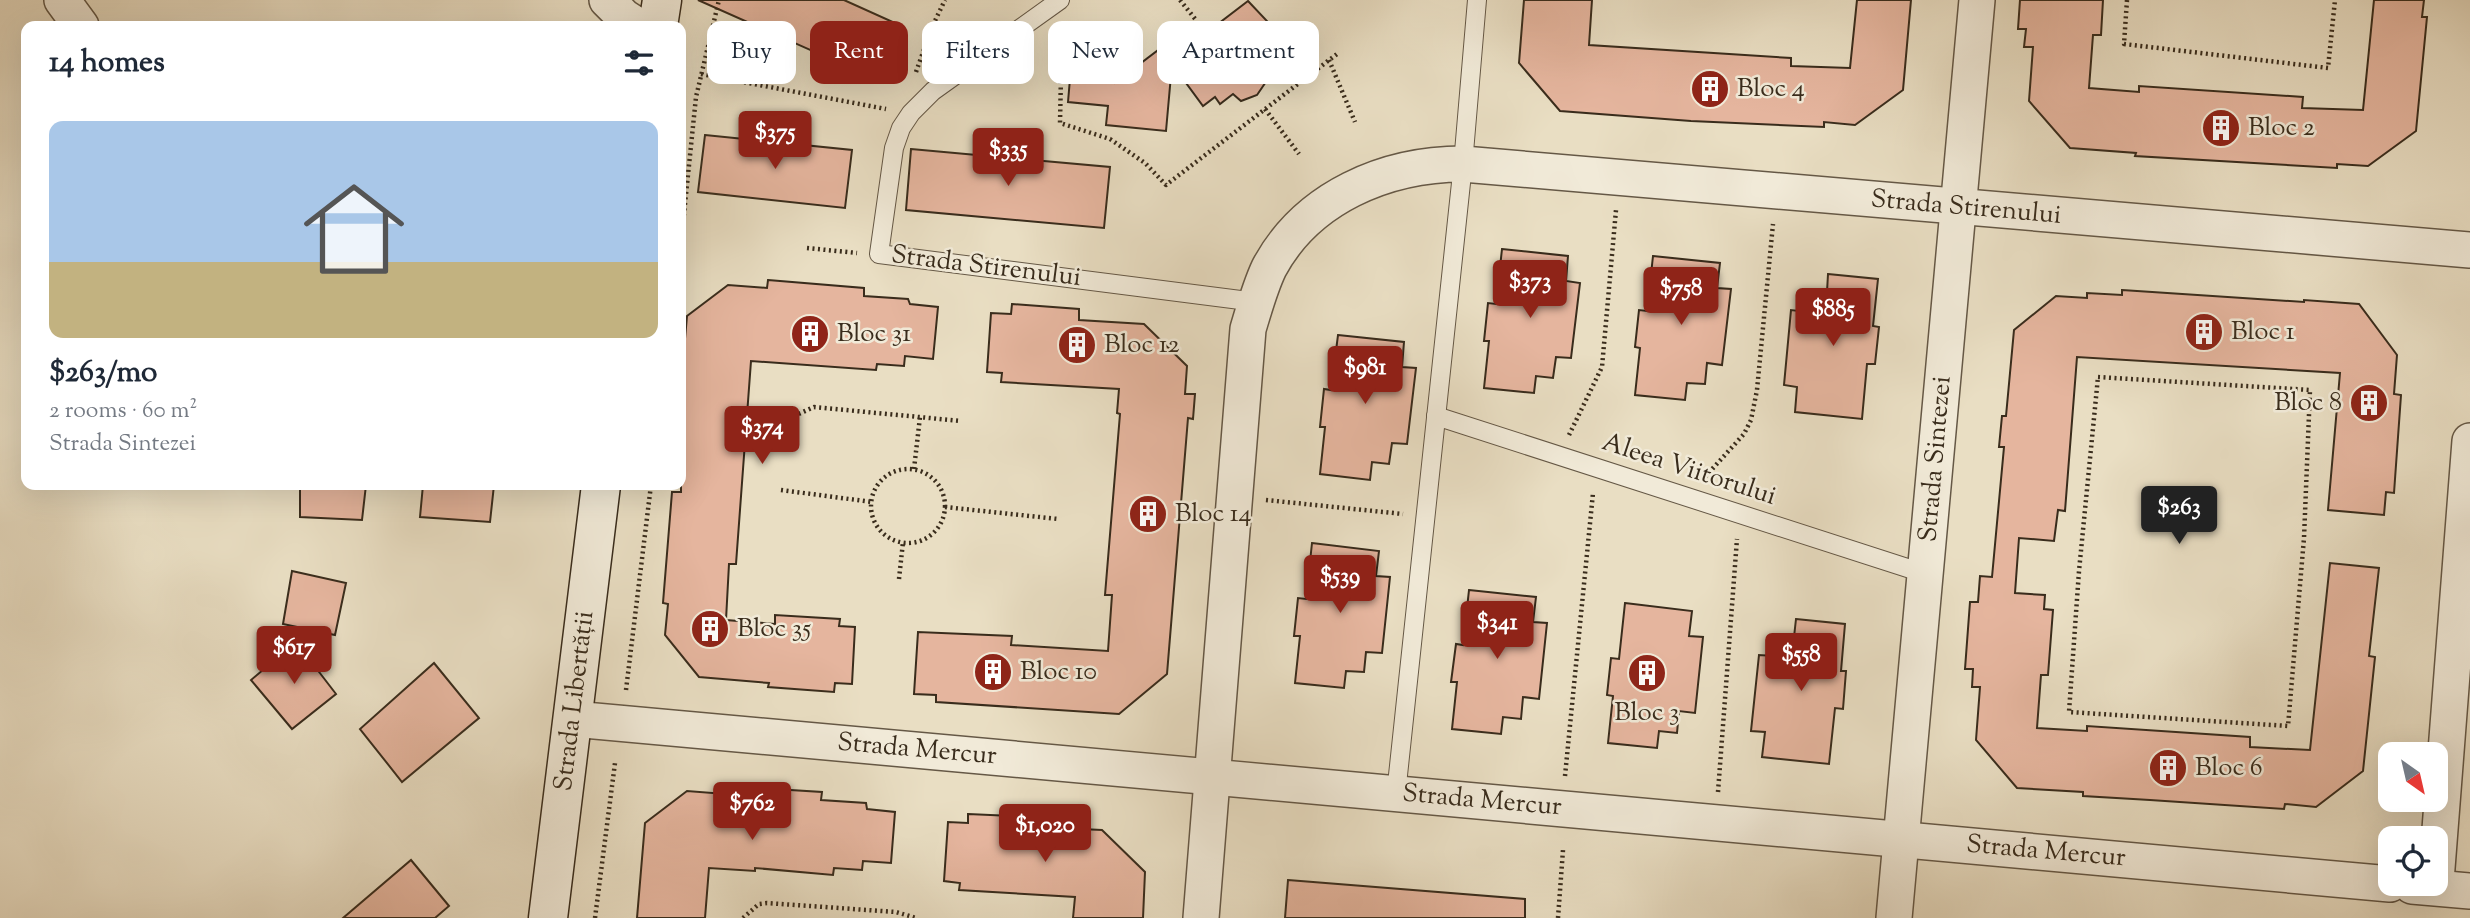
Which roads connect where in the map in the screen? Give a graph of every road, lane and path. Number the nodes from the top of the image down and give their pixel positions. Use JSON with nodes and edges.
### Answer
{"nodes":[{"id":1,"x":62,"y":0,"type":"edge"},
{"id":2,"x":607,"y":0,"type":"edge"},
{"id":3,"x":662,"y":0,"type":"edge"},
{"id":4,"x":719,"y":0,"type":"edge"},
{"id":5,"x":945,"y":0,"type":"edge"},
{"id":6,"x":1180,"y":0,"type":"edge"},
{"id":7,"x":1477,"y":0,"type":"edge"},
{"id":8,"x":1977,"y":0,"type":"edge"},
{"id":9,"x":2127,"y":0,"type":"edge"},
{"id":10,"x":2335,"y":0,"type":"edge"},
{"id":11,"x":1061,"y":7,"type":"edge"},
{"id":12,"x":1196,"y":20,"type":"dead end"},
{"id":13,"x":77,"y":21,"type":"edge"},
{"id":14,"x":630,"y":21,"type":"edge"},
{"id":15,"x":659,"y":21,"type":"edge"},
{"id":16,"x":1338,"y":54,"type":"dead end"},
{"id":17,"x":1329,"y":60,"type":"junction"},
{"id":18,"x":701,"y":74,"type":"junction"},
{"id":19,"x":1265,"y":109,"type":"junction"},
{"id":20,"x":911,"y":113,"type":"junction"},
{"id":21,"x":1355,"y":122,"type":"dead end"},
{"id":22,"x":1299,"y":154,"type":"dead end"},
{"id":23,"x":1463,"y":164,"type":"junction"},
{"id":24,"x":1619,"y":178,"type":"junction"},
{"id":25,"x":686,"y":188,"type":"edge"},
{"id":26,"x":1776,"y":192,"type":"junction"},
{"id":27,"x":1958,"y":208,"type":"junction"},
{"id":28,"x":807,"y":248,"type":"dead end"},
{"id":29,"x":2470,"y":250,"type":"edge"},
{"id":30,"x":879,"y":254,"type":"junction"},
{"id":31,"x":1256,"y":302,"type":"junction"},
{"id":32,"x":1436,"y":416,"type":"junction"},
{"id":33,"x":920,"y":417,"type":"junction"},
{"id":34,"x":961,"y":421,"type":"dead end"},
{"id":35,"x":787,"y":425,"type":"dead end"},
{"id":36,"x":2470,"y":441,"type":"edge"},
{"id":37,"x":1559,"y":456,"type":"junction"},
{"id":38,"x":1596,"y":467,"type":"junction"},
{"id":39,"x":914,"y":469,"type":"junction"},
{"id":40,"x":600,"y":490,"type":"edge"},
{"id":41,"x":650,"y":490,"type":"edge"},
{"id":42,"x":781,"y":490,"type":"dead end"},
{"id":43,"x":1233,"y":497,"type":"junction"},
{"id":44,"x":1686,"y":497,"type":"junction"},
{"id":45,"x":872,"y":502,"type":"junction"},
{"id":46,"x":945,"y":507,"type":"junction"},
{"id":47,"x":1738,"y":513,"type":"junction"},
{"id":48,"x":1425,"y":516,"type":"junction"},
{"id":49,"x":1058,"y":519,"type":"dead end"},
{"id":50,"x":2304,"y":538,"type":"joint"},
{"id":51,"x":903,"y":542,"type":"junction"},
{"id":52,"x":1926,"y":574,"type":"junction"},
{"id":53,"x":900,"y":579,"type":"dead end"},
{"id":54,"x":626,"y":690,"type":"dead end"},
{"id":55,"x":2459,"y":712,"type":"edge"},
{"id":56,"x":573,"y":719,"type":"junction"},
{"id":57,"x":615,"y":763,"type":"dead end"},
{"id":58,"x":1212,"y":777,"type":"junction"},
{"id":59,"x":1396,"y":794,"type":"junction"},
{"id":60,"x":1562,"y":809,"type":"junction"},
{"id":61,"x":1716,"y":822,"type":"junction"},
{"id":62,"x":2444,"y":826,"type":"edge"},
{"id":63,"x":1902,"y":839,"type":"junction"},
{"id":64,"x":1563,"y":850,"type":"dead end"},
{"id":65,"x":2378,"y":883,"type":"edge"},
{"id":66,"x":2470,"y":891,"type":"edge"},
{"id":67,"x":2448,"y":892,"type":"edge"},
{"id":68,"x":548,"y":918,"type":"edge"},
{"id":69,"x":595,"y":918,"type":"edge"},
{"id":70,"x":743,"y":918,"type":"edge"},
{"id":71,"x":916,"y":918,"type":"edge"},
{"id":72,"x":1202,"y":918,"type":"edge"},
{"id":73,"x":1558,"y":918,"type":"edge"},
{"id":74,"x":1895,"y":918,"type":"edge"}],
"edges":[{"from":1,"to":13,"type":"street"},
{"from":2,"to":14,"type":"street"},
{"from":3,"to":15,"type":"main road"},
{"from":4,"to":18,"type":"path"},
{"from":5,"to":20,"type":"path"},
{"from":6,"to":12,"type":"path"},
{"from":7,"to":23,"type":"lane"},
{"from":8,"to":27,"type":"street","name":"Strada Sintezei"},
{"from":9,"to":10,"type":"path"},
{"from":11,"to":19,"type":"path"},
{"from":11,"to":20,"type":"lane","name":"Strada Stirenului"},
{"from":16,"to":17,"type":"path"},
{"from":17,"to":19,"type":"path"},
{"from":17,"to":21,"type":"path"},
{"from":18,"to":20,"type":"path"},
{"from":18,"to":25,"type":"path"},
{"from":19,"to":22,"type":"path"},
{"from":20,"to":30,"type":"lane","name":"Strada Stirenului"},
{"from":23,"to":24,"type":"street","name":"Strada Stirenului"},
{"from":23,"to":31,"type":"street","name":"Strada Stirenului"},
{"from":23,"to":32,"type":"lane"},
{"from":24,"to":26,"type":"street","name":"Strada Stirenului"},
{"from":24,"to":37,"type":"path"},
{"from":26,"to":27,"type":"street","name":"Strada Stirenului"},
{"from":26,"to":44,"type":"path"},
{"from":27,"to":29,"type":"street","name":"Strada Stirenului"},
{"from":27,"to":52,"type":"street","name":"Strada Sintezei"},
{"from":28,"to":30,"type":"path"},
{"from":30,"to":31,"type":"lane","name":"Strada Stirenului"},
{"from":31,"to":43,"type":"street","name":"Strada Stirenului"},
{"from":32,"to":37,"type":"lane","name":"Aleea Viitorului"},
{"from":32,"to":48,"type":"lane"},
{"from":33,"to":34,"type":"path"},
{"from":33,"to":35,"type":"path"},
{"from":33,"to":39,"type":"path"},
{"from":36,"to":55,"type":"street"},
{"from":37,"to":38,"type":"lane","name":"Aleea Viitorului"},
{"from":38,"to":44,"type":"lane","name":"Aleea Viitorului"},
{"from":38,"to":60,"type":"path"},
{"from":39,"to":45,"type":"path"},
{"from":39,"to":46,"type":"path"},
{"from":40,"to":56,"type":"main road","name":"Strada Libertății"},
{"from":41,"to":54,"type":"path"},
{"from":42,"to":45,"type":"path"},
{"from":43,"to":48,"type":"path"},
{"from":43,"to":58,"type":"street","name":"Strada Stirenului"},
{"from":44,"to":47,"type":"lane","name":"Aleea Viitorului"},
{"from":45,"to":51,"type":"path"},
{"from":46,"to":49,"type":"path"},
{"from":46,"to":51,"type":"path"},
{"from":47,"to":52,"type":"lane","name":"Aleea Viitorului"},
{"from":47,"to":61,"type":"path"},
{"from":48,"to":59,"type":"lane"},
{"from":50,"to":50,"type":"path"},
{"from":51,"to":53,"type":"path"},
{"from":52,"to":63,"type":"street","name":"Strada Sintezei"},
{"from":55,"to":62,"type":"street"},
{"from":56,"to":58,"type":"street","name":"Strada Mercur"},
{"from":56,"to":68,"type":"main road","name":"Strada Libertății"},
{"from":57,"to":69,"type":"path"},
{"from":58,"to":59,"type":"street","name":"Strada Mercur"},
{"from":58,"to":72,"type":"street","name":"Strada Stirenului"},
{"from":59,"to":60,"type":"street","name":"Strada Mercur"},
{"from":60,"to":61,"type":"street","name":"Strada Mercur"},
{"from":61,"to":63,"type":"street","name":"Strada Mercur"},
{"from":63,"to":65,"type":"street","name":"Strada Mercur"},
{"from":63,"to":74,"type":"street","name":"Strada Sintezei"},
{"from":64,"to":73,"type":"path"},
{"from":66,"to":67,"type":"street","name":"Strada Mercur"},
{"from":70,"to":71,"type":"path"}]}
